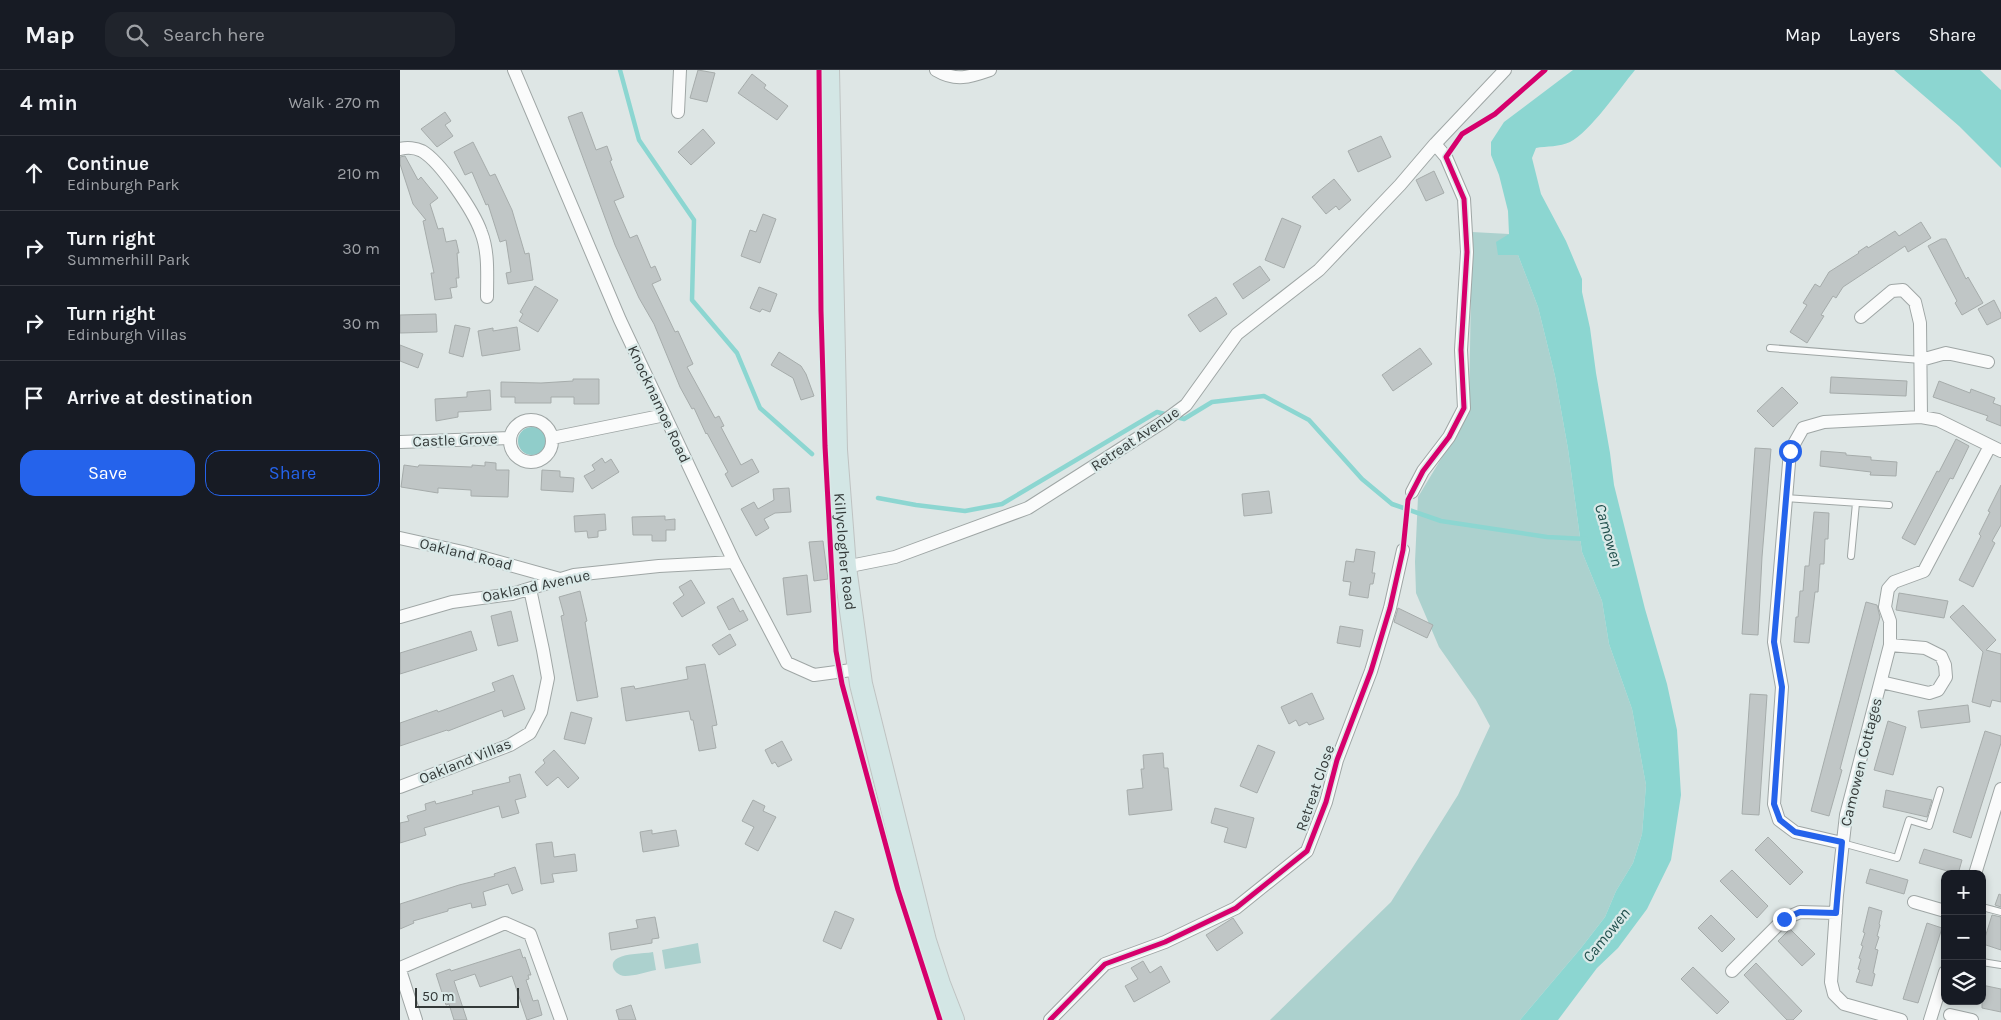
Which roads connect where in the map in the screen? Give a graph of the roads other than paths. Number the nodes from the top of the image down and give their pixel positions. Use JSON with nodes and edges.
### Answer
{"nodes":[{"id":1,"x":514,"y":70,"type":"edge"},
{"id":2,"x":680,"y":70,"type":"edge"},
{"id":3,"x":828,"y":70,"type":"edge"},
{"id":4,"x":936,"y":70,"type":"edge"},
{"id":5,"x":990,"y":70,"type":"edge"},
{"id":6,"x":1505,"y":70,"type":"edge"},
{"id":7,"x":678,"y":112,"type":"dead end"},
{"id":8,"x":1435,"y":144,"type":"junction"},
{"id":9,"x":400,"y":149,"type":"edge"},
{"id":10,"x":487,"y":298,"type":"dead end"},
{"id":11,"x":1861,"y":317,"type":"dead end"},
{"id":12,"x":1770,"y":348,"type":"dead end"},
{"id":13,"x":1921,"y":360,"type":"junction"},
{"id":14,"x":1988,"y":362,"type":"dead end"},
{"id":15,"x":665,"y":415,"type":"junction"},
{"id":16,"x":1921,"y":417,"type":"junction"},
{"id":17,"x":510,"y":438,"type":"junction"},
{"id":18,"x":552,"y":438,"type":"junction"},
{"id":19,"x":400,"y":442,"type":"edge"},
{"id":20,"x":1995,"y":448,"type":"edge"},
{"id":21,"x":1412,"y":492,"type":"dead end"},
{"id":22,"x":1785,"y":498,"type":"junction"},
{"id":23,"x":1856,"y":503,"type":"junction"},
{"id":24,"x":1889,"y":505,"type":"dead end"},
{"id":25,"x":400,"y":538,"type":"edge"},
{"id":26,"x":1403,"y":550,"type":"dead end"},
{"id":27,"x":1851,"y":556,"type":"dead end"},
{"id":28,"x":734,"y":562,"type":"junction"},
{"id":29,"x":845,"y":567,"type":"junction"},
{"id":30,"x":560,"y":580,"type":"junction"},
{"id":31,"x":530,"y":589,"type":"junction"},
{"id":32,"x":400,"y":617,"type":"edge"},
{"id":33,"x":1890,"y":645,"type":"junction"},
{"id":34,"x":859,"y":669,"type":"junction"},
{"id":35,"x":1881,"y":682,"type":"junction"},
{"id":36,"x":400,"y":787,"type":"edge"},
{"id":37,"x":2001,"y":789,"type":"edge"},
{"id":38,"x":1940,"y":790,"type":"dead end"},
{"id":39,"x":1842,"y":842,"type":"junction"},
{"id":40,"x":1976,"y":870,"type":"edge"},
{"id":41,"x":1914,"y":902,"type":"dead end"},
{"id":42,"x":1986,"y":908,"type":"edge"},
{"id":43,"x":1941,"y":910,"type":"edge"},
{"id":44,"x":2001,"y":912,"type":"edge"},
{"id":45,"x":1836,"y":913,"type":"junction"},
{"id":46,"x":1986,"y":963,"type":"edge"},
{"id":47,"x":2001,"y":965,"type":"edge"},
{"id":48,"x":400,"y":969,"type":"edge"},
{"id":49,"x":1732,"y":971,"type":"dead end"},
{"id":50,"x":1941,"y":985,"type":"edge"},
{"id":51,"x":1950,"y":1015,"type":"dead end"},
{"id":52,"x":1873,"y":1016,"type":"edge"},
{"id":53,"x":416,"y":1020,"type":"edge"},
{"id":54,"x":560,"y":1020,"type":"edge"},
{"id":55,"x":953,"y":1020,"type":"edge"},
{"id":56,"x":1050,"y":1020,"type":"edge"},
{"id":57,"x":1901,"y":1020,"type":"edge"},
{"id":58,"x":1930,"y":1020,"type":"edge"},
{"id":59,"x":1972,"y":1020,"type":"edge"}],
"edges":[{"from":1,"to":15,"type":"street","name":"Knocknamoe Road"},
{"from":2,"to":7,"type":"street"},
{"from":3,"to":29,"type":"highway","name":"Killyclogher Road"},
{"from":4,"to":5,"type":"street"},
{"from":6,"to":8,"type":"street","name":"Retreat Avenue"},
{"from":8,"to":21,"type":"street"},
{"from":8,"to":29,"type":"street","name":"Retreat Avenue"},
{"from":9,"to":10,"type":"street"},
{"from":11,"to":13,"type":"street"},
{"from":12,"to":13,"type":"lane"},
{"from":13,"to":14,"type":"street"},
{"from":13,"to":16,"type":"street"},
{"from":15,"to":18,"type":"street"},
{"from":15,"to":28,"type":"street","name":"Knocknamoe Road"},
{"from":16,"to":20,"type":"street"},
{"from":16,"to":22,"type":"street"},
{"from":17,"to":18,"type":"street"},
{"from":17,"to":18,"type":"street"},
{"from":17,"to":19,"type":"street","name":"Castle Grove"},
{"from":20,"to":33,"type":"street","name":"Camowen Cottages"},
{"from":22,"to":23,"type":"lane"},
{"from":22,"to":39,"type":"street"},
{"from":23,"to":24,"type":"lane"},
{"from":23,"to":27,"type":"lane"},
{"from":25,"to":30,"type":"street","name":"Oakland Road"},
{"from":26,"to":56,"type":"street","name":"Retreat Close"},
{"from":28,"to":30,"type":"street","name":"Oakland Avenue"},
{"from":28,"to":34,"type":"street","name":"Knocknamoe Road"},
{"from":29,"to":34,"type":"highway","name":"Killyclogher Road"},
{"from":30,"to":31,"type":"street","name":"Oakland Avenue"},
{"from":31,"to":32,"type":"street","name":"Oakland Avenue"},
{"from":31,"to":36,"type":"street","name":"Oakland Villas"},
{"from":33,"to":35,"type":"street","name":"Camowen Cottages"},
{"from":33,"to":35,"type":"street","name":"Camowen Cottages"},
{"from":34,"to":55,"type":"highway","name":"Killyclogher Road"},
{"from":35,"to":39,"type":"street","name":"Camowen Cottages"},
{"from":37,"to":40,"type":"street"},
{"from":38,"to":39,"type":"lane"},
{"from":39,"to":45,"type":"street","name":"Camowen Cottages"},
{"from":41,"to":43,"type":"street"},
{"from":42,"to":44,"type":"lane"},
{"from":45,"to":49,"type":"street"},
{"from":45,"to":52,"type":"street","name":"Camowen Cottages"},
{"from":46,"to":47,"type":"lane"},
{"from":48,"to":53,"type":"street"},
{"from":48,"to":54,"type":"street"},
{"from":50,"to":58,"type":"street"},
{"from":51,"to":59,"type":"street"},
{"from":52,"to":57,"type":"street","name":"Camowen Cottages"}]}
